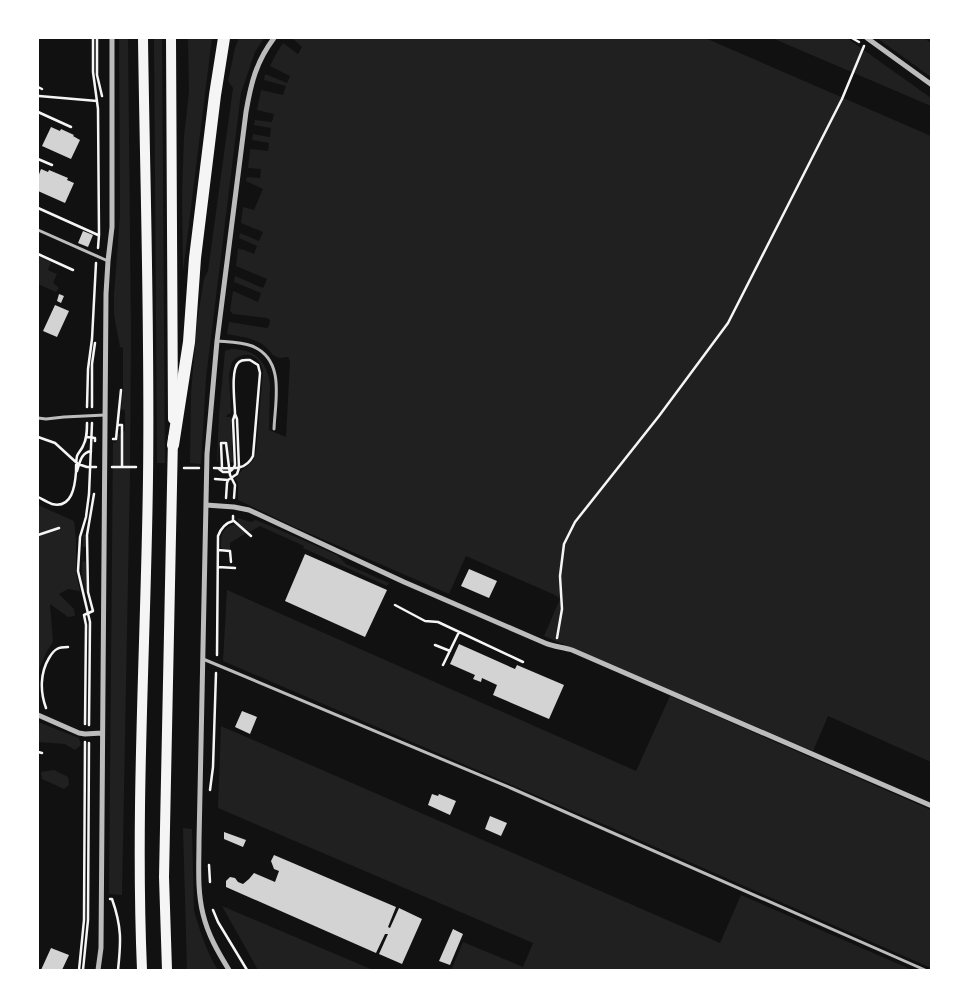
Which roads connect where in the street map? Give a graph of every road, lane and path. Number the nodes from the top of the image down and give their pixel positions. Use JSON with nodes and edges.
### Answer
{"nodes":[{"id":1,"x":97,"y":38,"type":"edge"},
{"id":2,"x":112,"y":38,"type":"edge"},
{"id":3,"x":142,"y":38,"type":"edge"},
{"id":4,"x":171,"y":38,"type":"edge"},
{"id":5,"x":224,"y":38,"type":"edge"},
{"id":6,"x":274,"y":38,"type":"edge"},
{"id":7,"x":867,"y":38,"type":"edge"},
{"id":8,"x":864,"y":46,"type":"dead end"},
{"id":9,"x":932,"y":85,"type":"edge"},
{"id":10,"x":38,"y":87,"type":"edge"},
{"id":11,"x":42,"y":89,"type":"dead end"},
{"id":12,"x":39,"y":96,"type":"dead end"},
{"id":13,"x":102,"y":100,"type":"dead end"},
{"id":14,"x":97,"y":101,"type":"dead end"},
{"id":15,"x":38,"y":112,"type":"edge"},
{"id":16,"x":71,"y":127,"type":"dead end"},
{"id":17,"x":38,"y":159,"type":"edge"},
{"id":18,"x":52,"y":165,"type":"dead end"},
{"id":19,"x":103,"y":170,"type":"dead end"},
{"id":20,"x":38,"y":208,"type":"edge"},
{"id":21,"x":38,"y":230,"type":"edge"},
{"id":22,"x":102,"y":236,"type":"junction"},
{"id":23,"x":38,"y":254,"type":"edge"},
{"id":24,"x":100,"y":257,"type":"junction"},
{"id":25,"x":108,"y":261,"type":"junction"},
{"id":26,"x":73,"y":270,"type":"dead end"},
{"id":27,"x":217,"y":341,"type":"junction"},
{"id":28,"x":105,"y":415,"type":"junction"},
{"id":29,"x":92,"y":416,"type":"junction"},
{"id":30,"x":38,"y":418,"type":"edge"},
{"id":31,"x":117,"y":424,"type":"dead end"},
{"id":32,"x":274,"y":429,"type":"dead end"},
{"id":33,"x":87,"y":437,"type":"dead end"},
{"id":34,"x":91,"y":438,"type":"junction"},
{"id":35,"x":173,"y":445,"type":"junction"},
{"id":36,"x":95,"y":447,"type":"dead end"},
{"id":37,"x":92,"y":451,"type":"junction"},
{"id":38,"x":96,"y":465,"type":"dead end"},
{"id":39,"x":122,"y":467,"type":"dead end"},
{"id":40,"x":222,"y":468,"type":"dead end"},
{"id":41,"x":229,"y":472,"type":"junction"},
{"id":42,"x":95,"y":474,"type":"dead end"},
{"id":43,"x":207,"y":478,"type":"junction"},
{"id":44,"x":230,"y":479,"type":"junction"},
{"id":45,"x":94,"y":493,"type":"dead end"},
{"id":46,"x":38,"y":497,"type":"edge"},
{"id":47,"x":234,"y":497,"type":"dead end"},
{"id":48,"x":206,"y":505,"type":"junction"},
{"id":49,"x":226,"y":506,"type":"junction"},
{"id":50,"x":233,"y":521,"type":"dead end"},
{"id":51,"x":59,"y":528,"type":"dead end"},
{"id":52,"x":38,"y":535,"type":"edge"},
{"id":53,"x":252,"y":536,"type":"dead end"},
{"id":54,"x":218,"y":550,"type":"junction"},
{"id":55,"x":231,"y":562,"type":"dead end"},
{"id":56,"x":218,"y":567,"type":"junction"},
{"id":57,"x":235,"y":568,"type":"dead end"},
{"id":58,"x":395,"y":605,"type":"dead end"},
{"id":59,"x":88,"y":613,"type":"junction"},
{"id":60,"x":459,"y":632,"type":"junction"},
{"id":61,"x":435,"y":645,"type":"dead end"},
{"id":62,"x":68,"y":647,"type":"dead end"},
{"id":63,"x":555,"y":647,"type":"junction"},
{"id":64,"x":450,"y":651,"type":"junction"},
{"id":65,"x":203,"y":659,"type":"junction"},
{"id":66,"x":523,"y":662,"type":"dead end"},
{"id":67,"x":216,"y":664,"type":"junction"},
{"id":68,"x":443,"y":665,"type":"dead end"},
{"id":69,"x":38,"y":715,"type":"edge"},
{"id":70,"x":51,"y":721,"type":"junction"},
{"id":71,"x":102,"y":733,"type":"junction"},
{"id":72,"x":87,"y":734,"type":"junction"},
{"id":73,"x":38,"y":752,"type":"edge"},
{"id":74,"x":42,"y":753,"type":"dead end"},
{"id":75,"x":210,"y":794,"type":"dead end"},
{"id":76,"x":932,"y":806,"type":"edge"},
{"id":77,"x":209,"y":860,"type":"dead end"},
{"id":78,"x":210,"y":889,"type":"dead end"},
{"id":79,"x":84,"y":898,"type":"junction"},
{"id":80,"x":88,"y":898,"type":"junction"},
{"id":81,"x":101,"y":898,"type":"junction"},
{"id":82,"x":211,"y":905,"type":"dead end"},
{"id":83,"x":79,"y":970,"type":"edge"},
{"id":84,"x":83,"y":970,"type":"edge"},
{"id":85,"x":98,"y":970,"type":"edge"},
{"id":86,"x":118,"y":970,"type":"edge"},
{"id":87,"x":142,"y":970,"type":"edge"},
{"id":88,"x":167,"y":970,"type":"edge"},
{"id":89,"x":229,"y":970,"type":"edge"},
{"id":90,"x":247,"y":970,"type":"edge"},
{"id":91,"x":925,"y":970,"type":"edge"}],
"edges":[{"from":1,"to":13,"type":"path"},
{"from":2,"to":25,"type":"street"},
{"from":3,"to":87,"type":"main road"},
{"from":4,"to":35,"type":"main road"},
{"from":5,"to":35,"type":"highway"},
{"from":6,"to":27,"type":"street"},
{"from":7,"to":9,"type":"street"},
{"from":8,"to":63,"type":"path"},
{"from":10,"to":11,"type":"path"},
{"from":12,"to":14,"type":"path"},
{"from":15,"to":16,"type":"path"},
{"from":17,"to":18,"type":"path"},
{"from":19,"to":22,"type":"path"},
{"from":20,"to":22,"type":"path"},
{"from":21,"to":24,"type":"lane"},
{"from":22,"to":24,"type":"path"},
{"from":23,"to":26,"type":"path"},
{"from":24,"to":25,"type":"lane"},
{"from":24,"to":29,"type":"path"},
{"from":25,"to":28,"type":"street"},
{"from":27,"to":32,"type":"lane"},
{"from":27,"to":43,"type":"street"},
{"from":28,"to":29,"type":"lane"},
{"from":28,"to":71,"type":"street"},
{"from":29,"to":30,"type":"lane"},
{"from":29,"to":34,"type":"path"},
{"from":31,"to":39,"type":"path"},
{"from":33,"to":34,"type":"path"},
{"from":34,"to":36,"type":"path"},
{"from":34,"to":37,"type":"path"},
{"from":35,"to":88,"type":"main road"},
{"from":37,"to":46,"type":"path"},
{"from":37,"to":59,"type":"path"},
{"from":38,"to":42,"type":"path"},
{"from":40,"to":41,"type":"path"},
{"from":41,"to":44,"type":"path"},
{"from":41,"to":44,"type":"path"},
{"from":43,"to":44,"type":"path"},
{"from":43,"to":48,"type":"street"},
{"from":44,"to":47,"type":"path"},
{"from":44,"to":49,"type":"path"},
{"from":45,"to":59,"type":"path"},
{"from":48,"to":49,"type":"street"},
{"from":48,"to":65,"type":"street"},
{"from":49,"to":54,"type":"path"},
{"from":49,"to":63,"type":"street"},
{"from":50,"to":53,"type":"path"},
{"from":51,"to":52,"type":"path"},
{"from":54,"to":55,"type":"path"},
{"from":54,"to":56,"type":"path"},
{"from":56,"to":57,"type":"path"},
{"from":56,"to":67,"type":"path"},
{"from":58,"to":60,"type":"path"},
{"from":59,"to":72,"type":"path"},
{"from":60,"to":64,"type":"path"},
{"from":60,"to":66,"type":"path"},
{"from":61,"to":64,"type":"path"},
{"from":62,"to":70,"type":"path"},
{"from":63,"to":76,"type":"street"},
{"from":64,"to":68,"type":"path"},
{"from":65,"to":67,"type":"lane"},
{"from":65,"to":89,"type":"street"},
{"from":67,"to":75,"type":"path"},
{"from":67,"to":91,"type":"lane"},
{"from":69,"to":70,"type":"street"},
{"from":70,"to":72,"type":"street"},
{"from":71,"to":72,"type":"street"},
{"from":71,"to":81,"type":"street"},
{"from":72,"to":79,"type":"path"},
{"from":72,"to":80,"type":"path"},
{"from":73,"to":74,"type":"path"},
{"from":77,"to":78,"type":"path"},
{"from":79,"to":80,"type":"path"},
{"from":79,"to":83,"type":"path"},
{"from":80,"to":81,"type":"path"},
{"from":80,"to":84,"type":"path"},
{"from":81,"to":85,"type":"street"},
{"from":81,"to":86,"type":"path"},
{"from":82,"to":90,"type":"path"}]}
